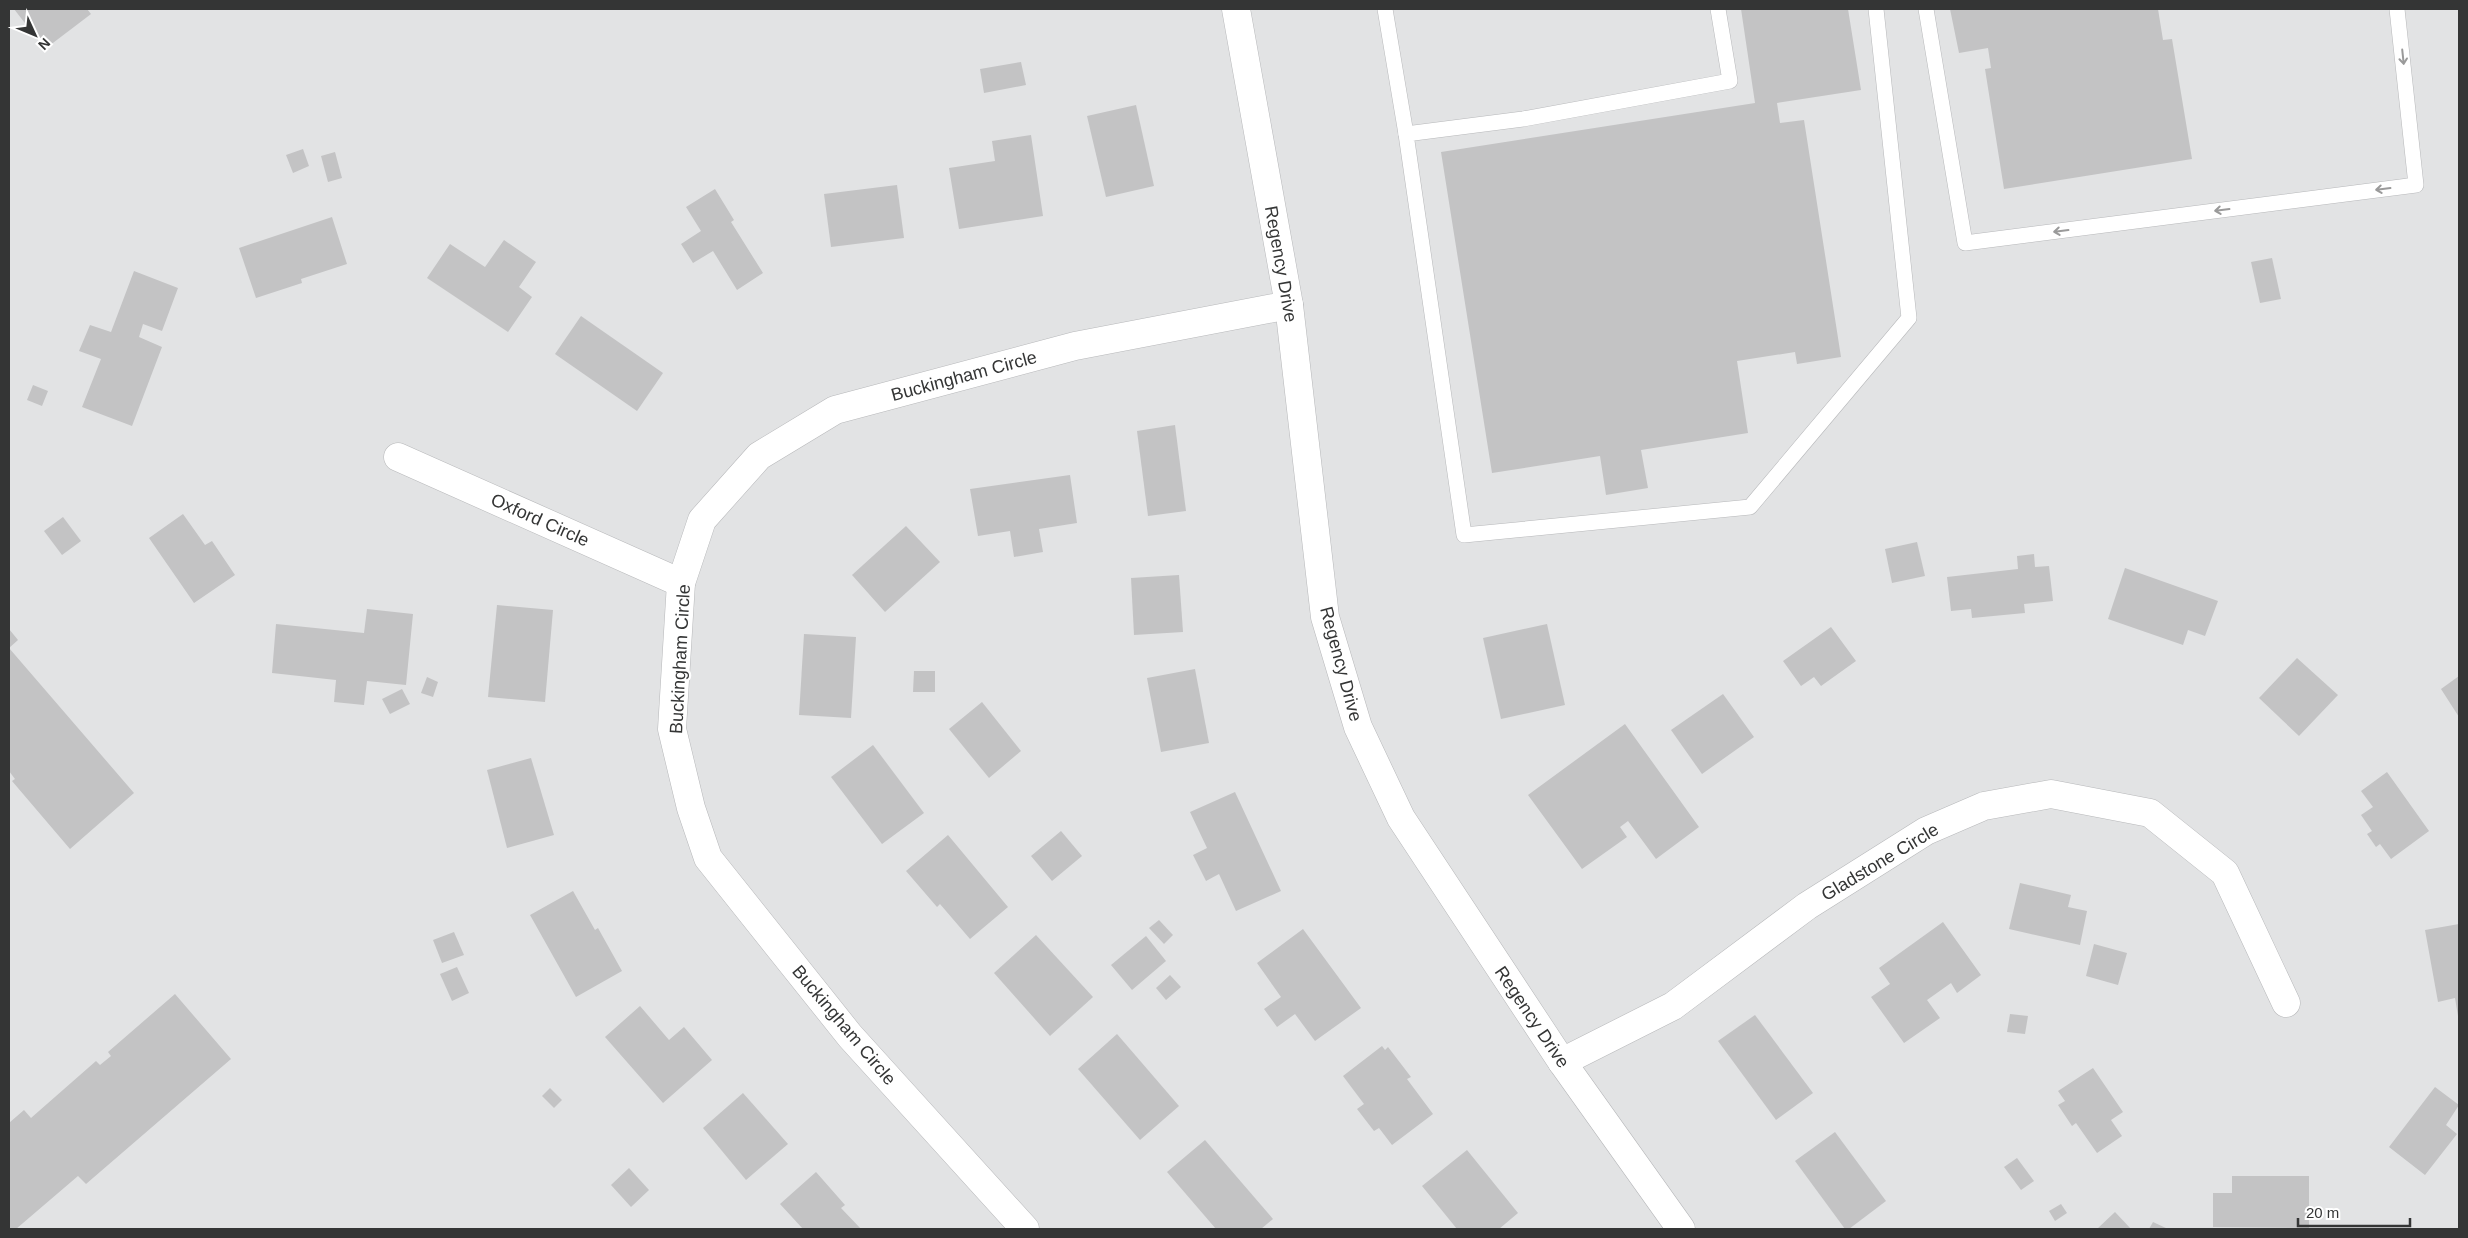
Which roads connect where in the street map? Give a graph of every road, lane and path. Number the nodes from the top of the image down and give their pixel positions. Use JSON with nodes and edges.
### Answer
{"nodes":[{"id":1,"x":1236,"y":9,"type":"edge"},
{"id":2,"x":1385,"y":9,"type":"edge"},
{"id":3,"x":1718,"y":9,"type":"edge"},
{"id":4,"x":1876,"y":9,"type":"edge"},
{"id":5,"x":1926,"y":9,"type":"edge"},
{"id":6,"x":2397,"y":9,"type":"edge"},
{"id":7,"x":1406,"y":134,"type":"junction"},
{"id":8,"x":1289,"y":305,"type":"junction"},
{"id":9,"x":398,"y":457,"type":"dead end"},
{"id":10,"x":681,"y":584,"type":"junction"},
{"id":11,"x":2286,"y":1002,"type":"dead end"},
{"id":12,"x":1562,"y":1062,"type":"junction"},
{"id":13,"x":1025,"y":1229,"type":"edge"},
{"id":14,"x":1681,"y":1229,"type":"edge"}],
"edges":[{"from":1,"to":8,"type":"street","name":"Regency Drive"},
{"from":2,"to":7,"type":"lane"},
{"from":3,"to":7,"type":"lane"},
{"from":4,"to":7,"type":"lane"},
{"from":6,"to":5,"type":"lane","one_way":true},
{"from":8,"to":10,"type":"street","name":"Buckingham Circle"},
{"from":8,"to":12,"type":"street","name":"Regency Drive"},
{"from":9,"to":10,"type":"street","name":"Oxford Circle"},
{"from":10,"to":13,"type":"street","name":"Buckingham Circle"},
{"from":11,"to":12,"type":"street","name":"Gladstone Circle"},
{"from":12,"to":14,"type":"street","name":"Regency Drive"}]}
